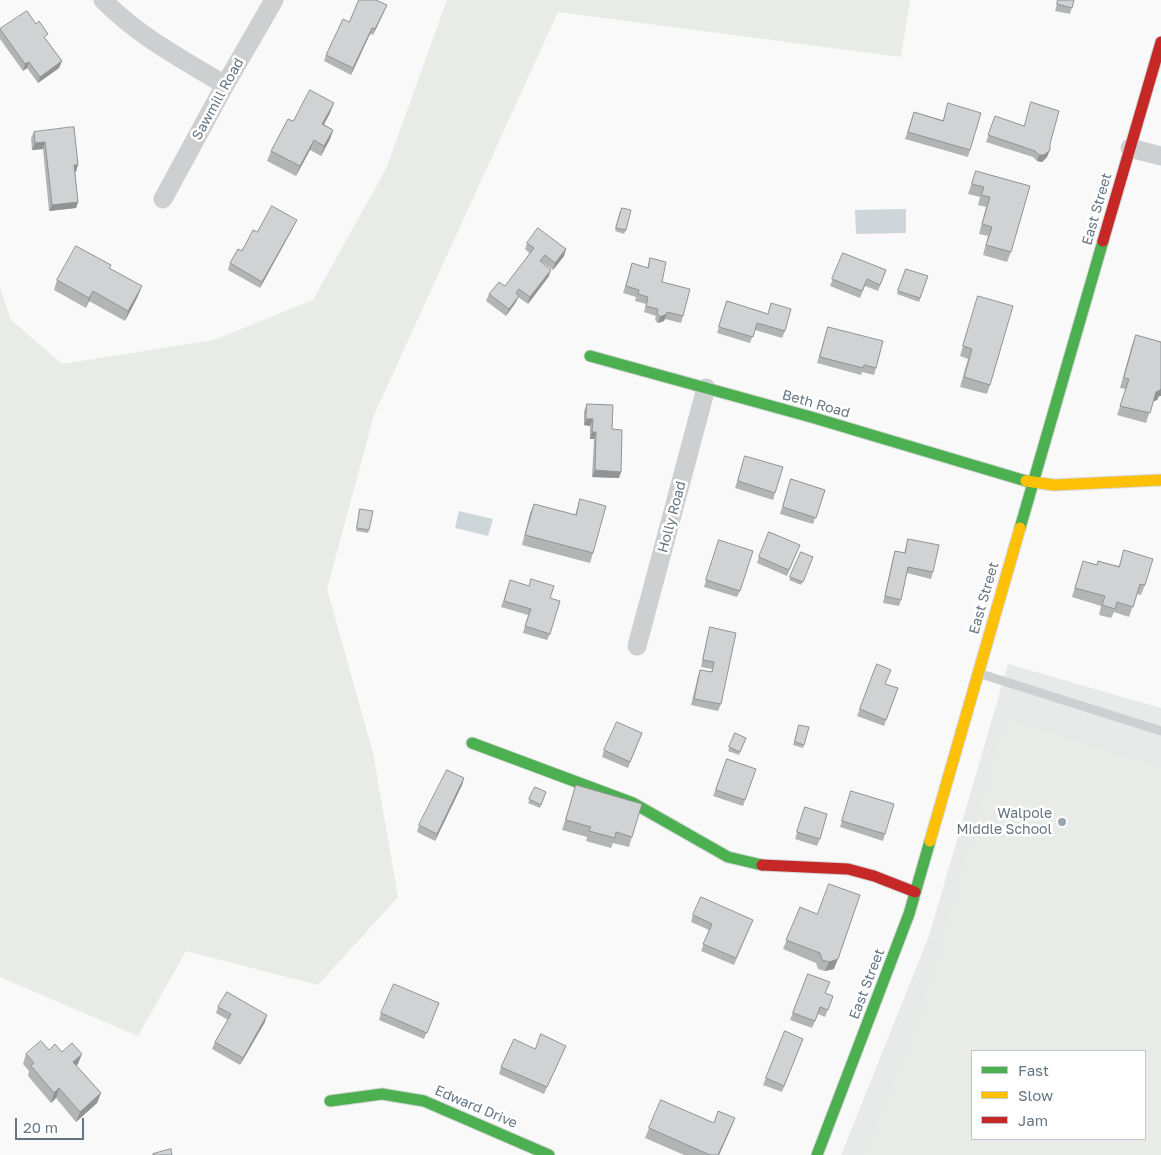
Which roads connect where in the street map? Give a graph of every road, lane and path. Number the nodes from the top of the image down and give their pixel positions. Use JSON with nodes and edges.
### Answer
{"nodes":[{"id":1,"x":103,"y":0,"type":"edge"},
{"id":2,"x":274,"y":0,"type":"edge"},
{"id":3,"x":1161,"y":42,"type":"edge"},
{"id":4,"x":225,"y":85,"type":"junction"},
{"id":5,"x":1130,"y":148,"type":"junction"},
{"id":6,"x":1161,"y":156,"type":"edge"},
{"id":7,"x":163,"y":199,"type":"dead end"},
{"id":8,"x":590,"y":356,"type":"dead end"},
{"id":9,"x":706,"y":388,"type":"junction"},
{"id":10,"x":1161,"y":480,"type":"edge"},
{"id":11,"x":1033,"y":484,"type":"junction"},
{"id":12,"x":638,"y":646,"type":"dead end"},
{"id":13,"x":978,"y":673,"type":"junction"},
{"id":14,"x":1161,"y":731,"type":"edge"},
{"id":15,"x":472,"y":743,"type":"dead end"},
{"id":16,"x":915,"y":892,"type":"junction"},
{"id":17,"x":330,"y":1101,"type":"dead end"},
{"id":18,"x":549,"y":1155,"type":"edge"},
{"id":19,"x":817,"y":1155,"type":"edge"}],
"edges":[{"from":1,"to":4,"type":"street"},
{"from":2,"to":4,"type":"street","name":"Sawmill Road"},
{"from":3,"to":5,"type":"street","name":"East Street"},
{"from":4,"to":7,"type":"street","name":"Sawmill Road"},
{"from":5,"to":6,"type":"street"},
{"from":5,"to":11,"type":"street","name":"East Street"},
{"from":8,"to":9,"type":"street","name":"Beth Road"},
{"from":9,"to":11,"type":"street","name":"Beth Road"},
{"from":9,"to":12,"type":"street","name":"Holly Road"},
{"from":10,"to":11,"type":"street","name":"Beth Road"},
{"from":11,"to":13,"type":"street","name":"East Street"},
{"from":13,"to":14,"type":"lane"},
{"from":13,"to":16,"type":"street","name":"East Street"},
{"from":15,"to":16,"type":"street"},
{"from":16,"to":19,"type":"street","name":"East Street"},
{"from":17,"to":18,"type":"street","name":"Edward Drive"}]}
